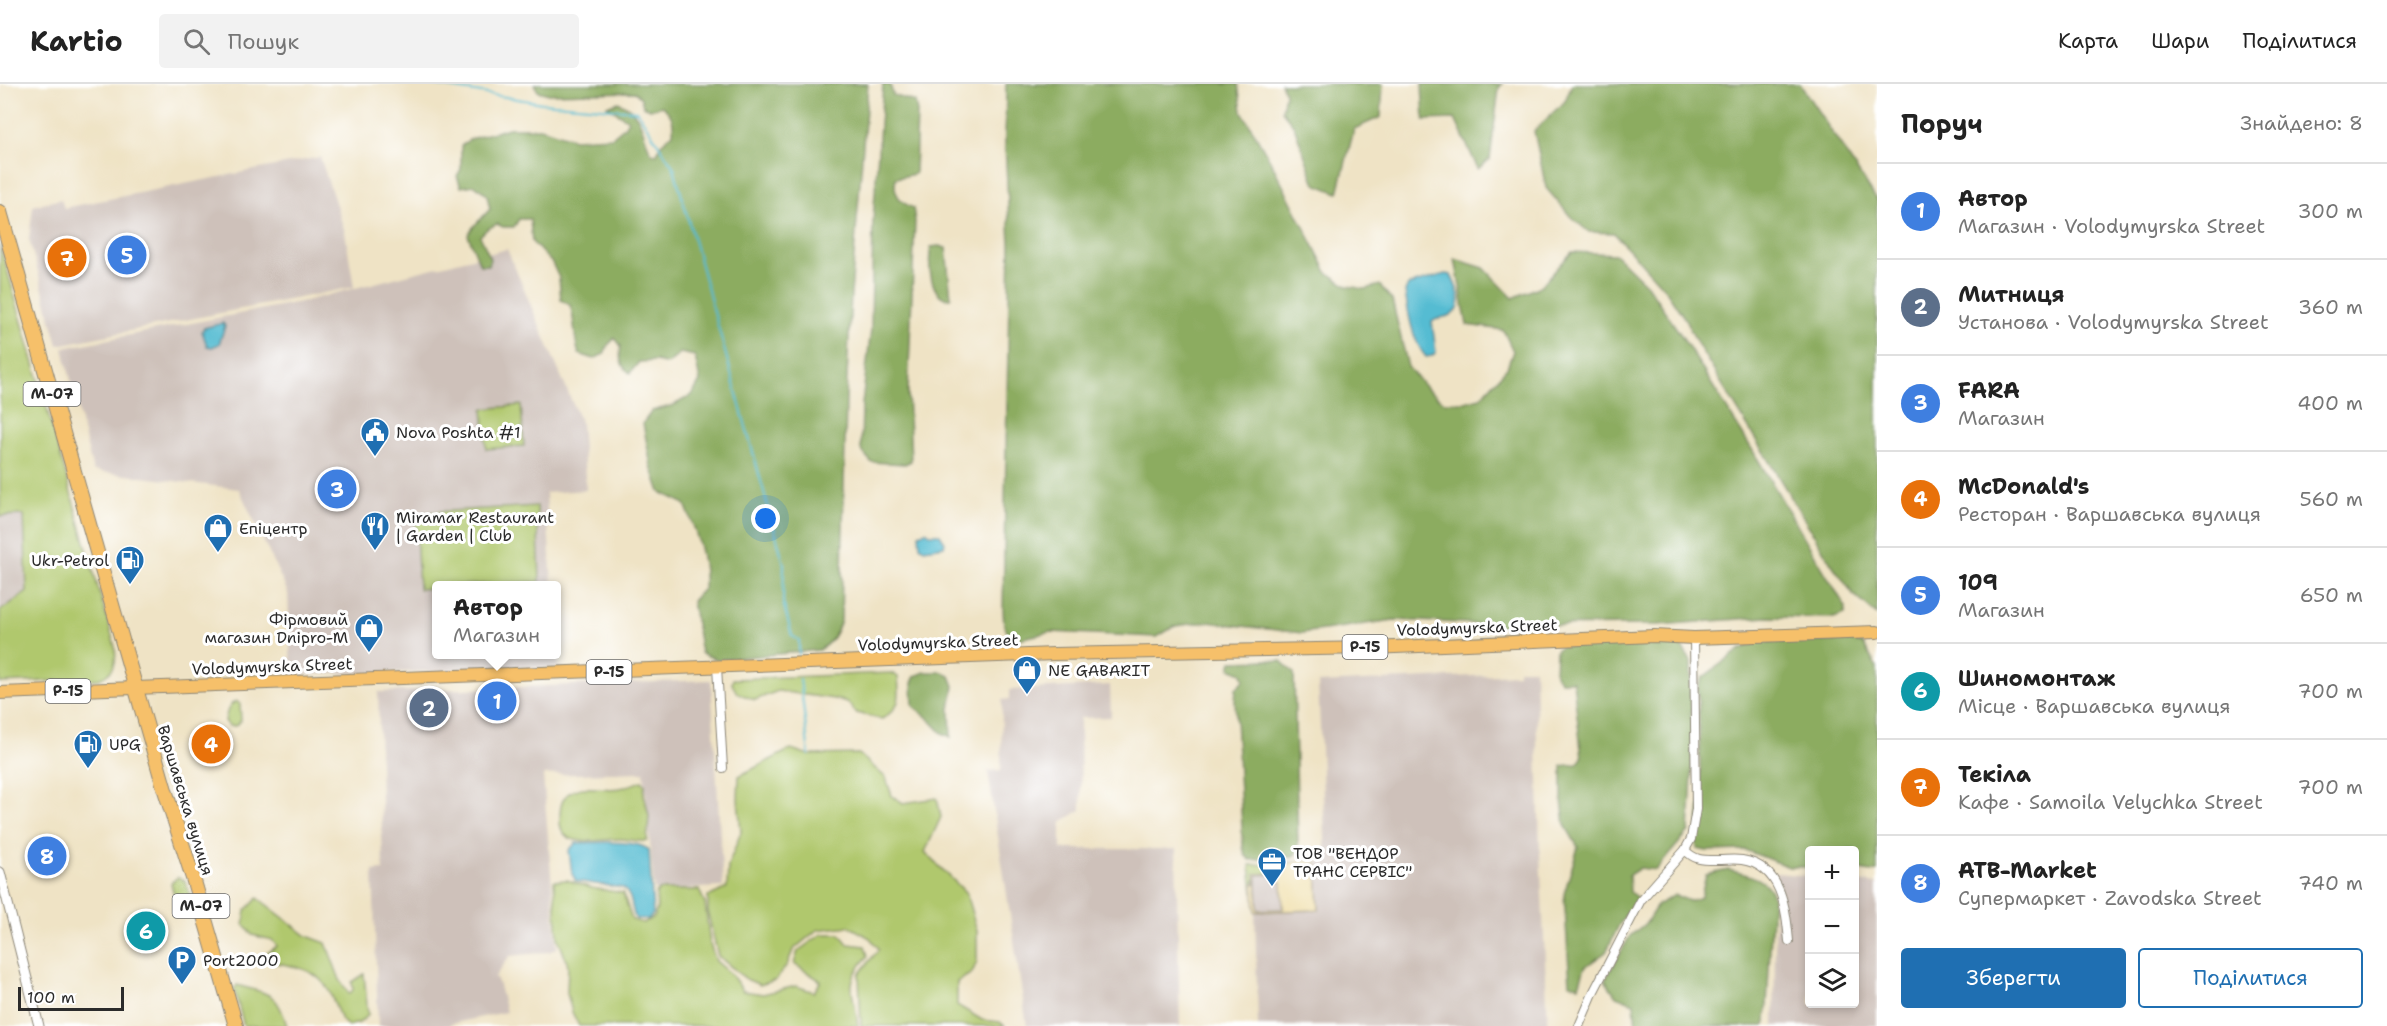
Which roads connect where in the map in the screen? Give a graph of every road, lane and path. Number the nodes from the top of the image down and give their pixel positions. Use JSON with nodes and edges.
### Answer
{"nodes":[{"id":1,"x":0,"y":212,"type":"edge"},
{"id":2,"x":4,"y":239,"type":"edge"},
{"id":3,"x":1877,"y":632,"type":"edge"},
{"id":4,"x":1694,"y":638,"type":"junction"},
{"id":5,"x":717,"y":667,"type":"junction"},
{"id":6,"x":136,"y":688,"type":"junction"},
{"id":7,"x":0,"y":693,"type":"edge"},
{"id":8,"x":723,"y":768,"type":"dead end"},
{"id":9,"x":1685,"y":850,"type":"junction"},
{"id":10,"x":0,"y":872,"type":"edge"},
{"id":11,"x":1789,"y":941,"type":"dead end"},
{"id":12,"x":39,"y":1026,"type":"edge"},
{"id":13,"x":236,"y":1026,"type":"edge"},
{"id":14,"x":1579,"y":1026,"type":"edge"}],
"edges":[{"from":1,"to":2,"type":"highway","number":"М-07"},
{"from":2,"to":6,"type":"highway","number":"М-07"},
{"from":3,"to":4,"type":"main road","name":"Volodymyrska Street","number":"Р-15"},
{"from":4,"to":5,"type":"main road","name":"Volodymyrska Street","number":"Р-15"},
{"from":4,"to":9,"type":"street"},
{"from":5,"to":6,"type":"main road","name":"Volodymyrska Street","number":"Р-15"},
{"from":5,"to":8,"type":"street"},
{"from":6,"to":7,"type":"main road","name":"Volodymyrska Street","number":"Р-15"},
{"from":6,"to":13,"type":"highway","name":"Варшавська вулиця","number":"М-07"},
{"from":9,"to":11,"type":"street"},
{"from":9,"to":14,"type":"street"},
{"from":10,"to":12,"type":"street"}]}
